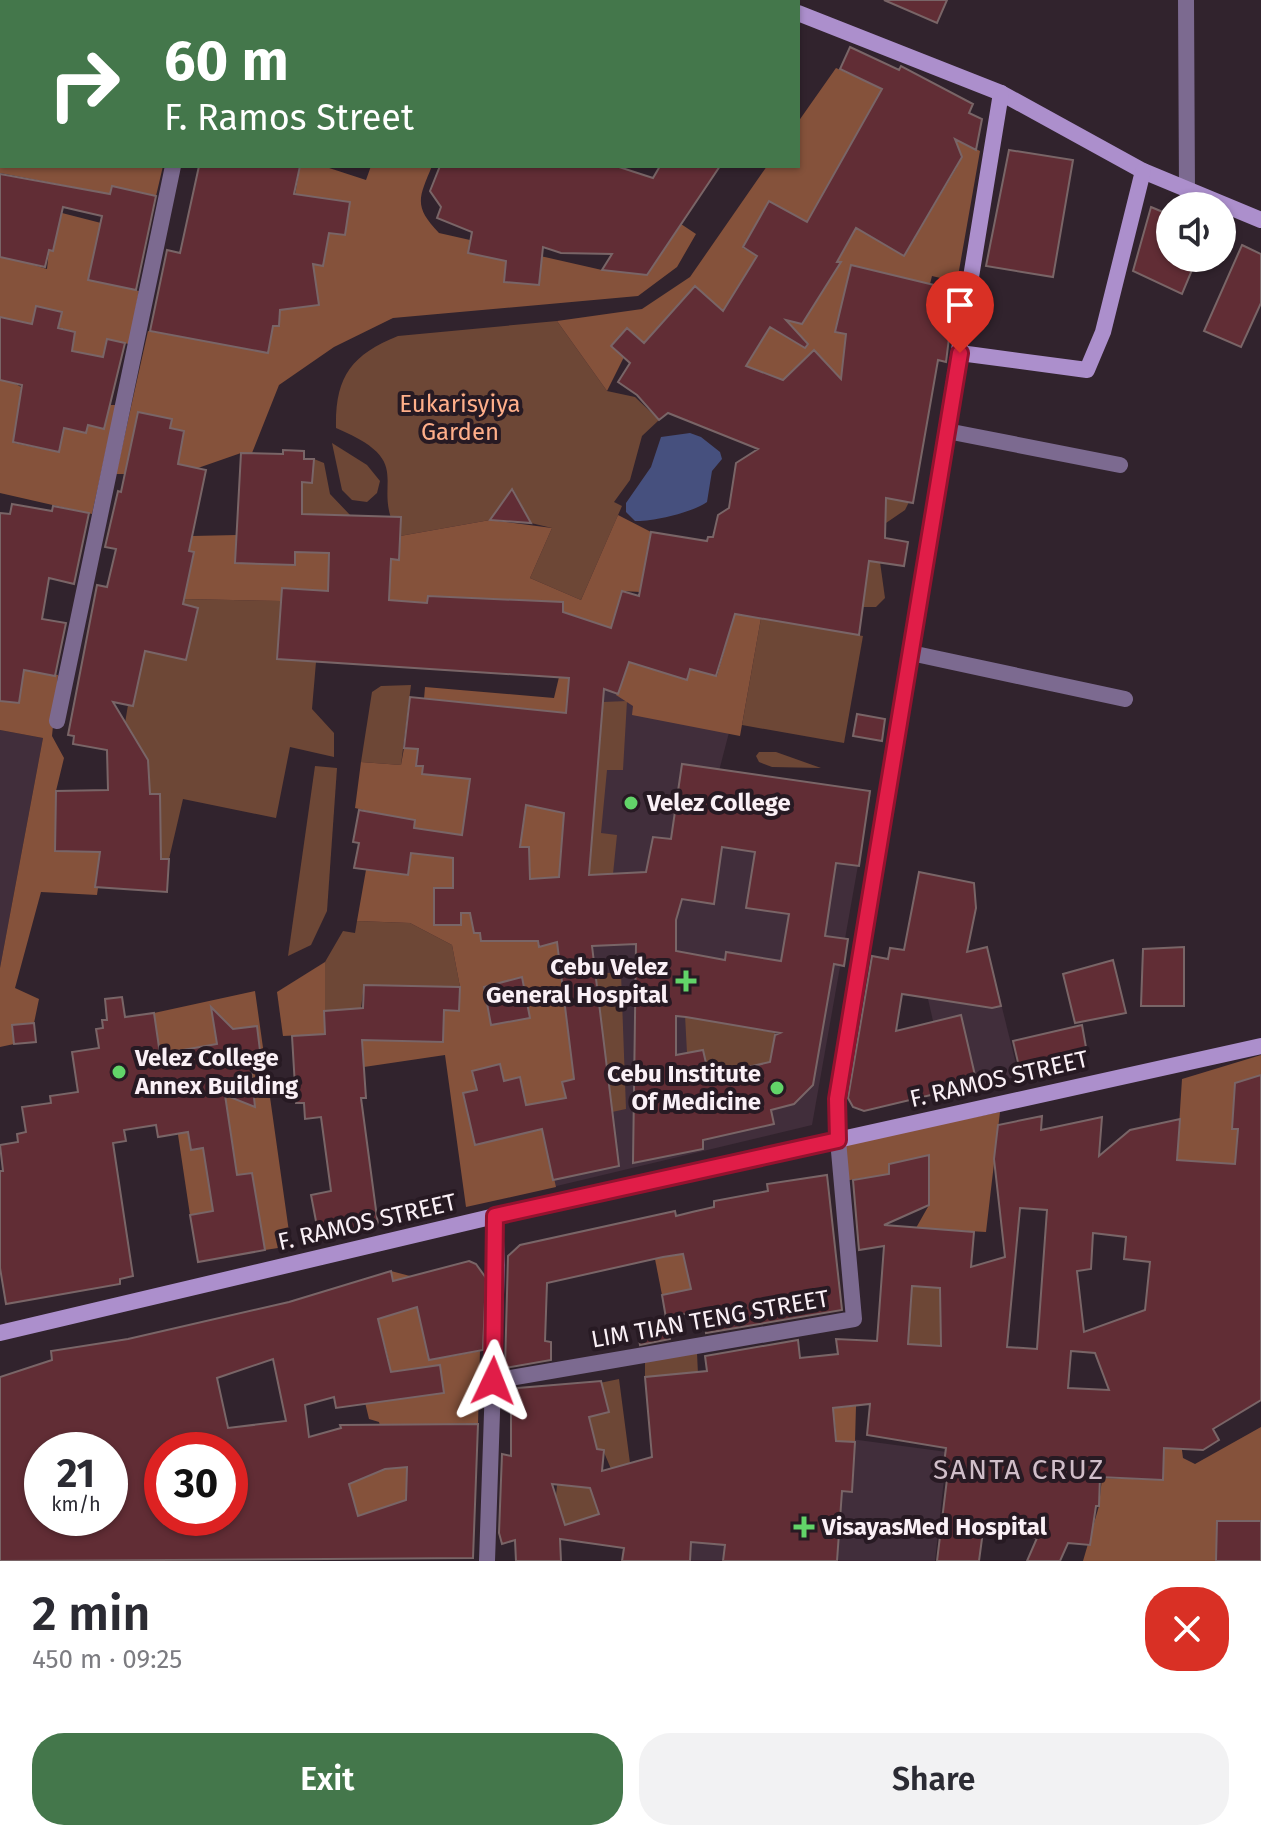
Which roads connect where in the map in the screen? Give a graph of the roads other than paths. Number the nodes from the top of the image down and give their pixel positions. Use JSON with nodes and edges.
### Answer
{"nodes":[{"id":1,"x":1186,"y":0,"type":"edge"},
{"id":2,"x":800,"y":14,"type":"edge"},
{"id":3,"x":1001,"y":93,"type":"junction"},
{"id":4,"x":173,"y":168,"type":"edge"},
{"id":5,"x":1143,"y":171,"type":"junction"},
{"id":6,"x":1187,"y":190,"type":"junction"},
{"id":7,"x":1261,"y":220,"type":"edge"},
{"id":8,"x":960,"y":353,"type":"junction"},
{"id":9,"x":947,"y":431,"type":"junction"},
{"id":10,"x":1120,"y":465,"type":"dead end"},
{"id":11,"x":911,"y":653,"type":"junction"},
{"id":12,"x":1125,"y":699,"type":"dead end"},
{"id":13,"x":57,"y":721,"type":"dead end"},
{"id":14,"x":1261,"y":1046,"type":"edge"},
{"id":15,"x":838,"y":1140,"type":"junction"},
{"id":16,"x":495,"y":1216,"type":"junction"},
{"id":17,"x":0,"y":1333,"type":"edge"},
{"id":18,"x":493,"y":1381,"type":"junction"},
{"id":19,"x":487,"y":1561,"type":"edge"}],
"edges":[{"from":1,"to":6,"type":"street"},
{"from":2,"to":3,"type":"street"},
{"from":3,"to":5,"type":"street"},
{"from":3,"to":8,"type":"street"},
{"from":4,"to":13,"type":"street"},
{"from":5,"to":6,"type":"street"},
{"from":5,"to":8,"type":"street"},
{"from":6,"to":7,"type":"street"},
{"from":8,"to":9,"type":"street"},
{"from":9,"to":10,"type":"street"},
{"from":9,"to":11,"type":"street"},
{"from":11,"to":12,"type":"street"},
{"from":11,"to":15,"type":"street"},
{"from":14,"to":15,"type":"street","name":"F. RAMOS STREET"},
{"from":15,"to":16,"type":"street","name":"F. RAMOS STREET"},
{"from":15,"to":18,"type":"street","name":"LIM TIAN TENG STREET"},
{"from":16,"to":17,"type":"street","name":"F. RAMOS STREET"},
{"from":16,"to":18,"type":"street"},
{"from":18,"to":19,"type":"street"}]}
